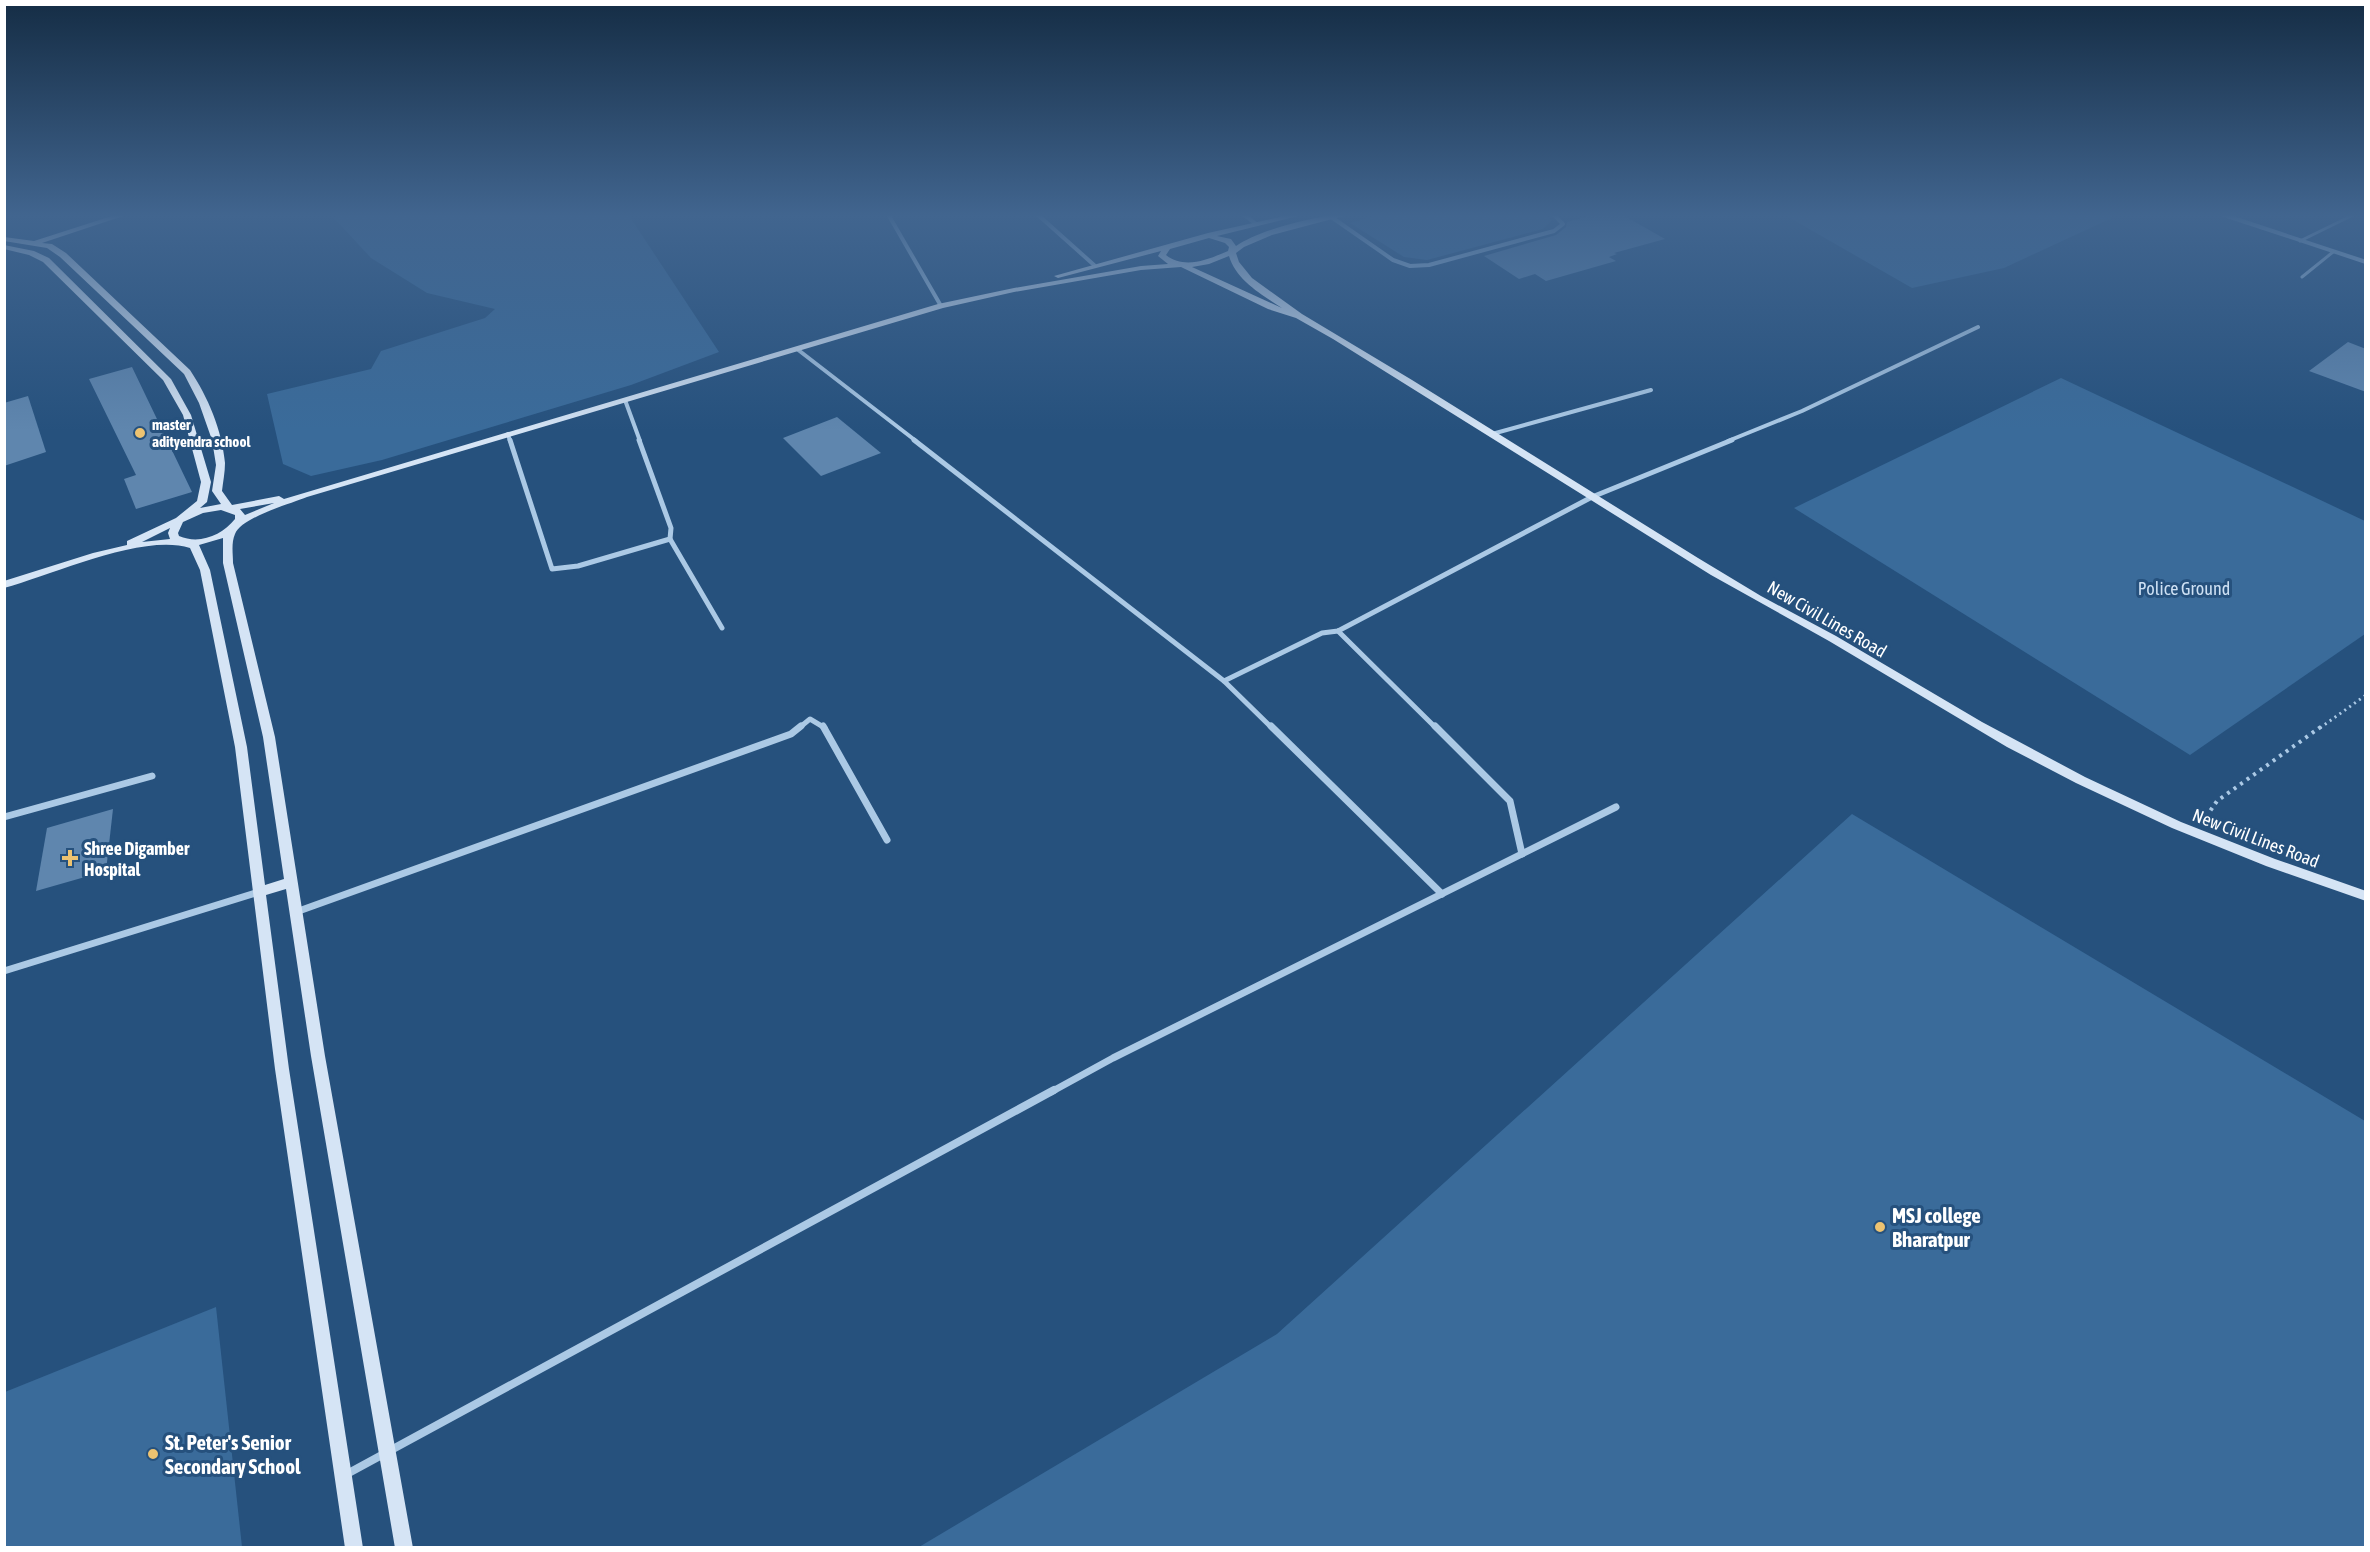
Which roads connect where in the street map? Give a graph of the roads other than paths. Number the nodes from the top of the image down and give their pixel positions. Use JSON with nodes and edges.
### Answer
{"nodes":[{"id":1,"x":73,"y":286,"type":"edge"},
{"id":2,"x":96,"y":286,"type":"edge"},
{"id":3,"x":930,"y":286,"type":"edge"},
{"id":4,"x":1025,"y":286,"type":"edge"},
{"id":5,"x":1035,"y":286,"type":"edge"},
{"id":6,"x":1227,"y":286,"type":"edge"},
{"id":7,"x":1258,"y":286,"type":"edge"},
{"id":8,"x":1014,"y":290,"type":"junction"},
{"id":9,"x":941,"y":306,"type":"junction"},
{"id":10,"x":1299,"y":316,"type":"junction"},
{"id":11,"x":1978,"y":327,"type":"dead end"},
{"id":12,"x":797,"y":349,"type":"junction"},
{"id":13,"x":1651,"y":390,"type":"dead end"},
{"id":14,"x":625,"y":400,"type":"junction"},
{"id":15,"x":508,"y":434,"type":"junction"},
{"id":16,"x":1492,"y":434,"type":"junction"},
{"id":17,"x":304,"y":495,"type":"junction"},
{"id":18,"x":1592,"y":497,"type":"junction"},
{"id":19,"x":229,"y":508,"type":"junction"},
{"id":20,"x":179,"y":520,"type":"junction"},
{"id":21,"x":234,"y":527,"type":"junction"},
{"id":22,"x":670,"y":539,"type":"junction"},
{"id":23,"x":185,"y":542,"type":"junction"},
{"id":24,"x":92,"y":557,"type":"junction"},
{"id":25,"x":4,"y":585,"type":"edge"},
{"id":26,"x":722,"y":628,"type":"dead end"},
{"id":27,"x":1338,"y":631,"type":"junction"},
{"id":28,"x":1224,"y":681,"type":"junction"},
{"id":29,"x":152,"y":776,"type":"dead end"},
{"id":30,"x":1616,"y":807,"type":"dead end"},
{"id":31,"x":4,"y":817,"type":"edge"},
{"id":32,"x":887,"y":840,"type":"dead end"},
{"id":33,"x":1522,"y":854,"type":"junction"},
{"id":34,"x":291,"y":882,"type":"junction"},
{"id":35,"x":260,"y":892,"type":"junction"},
{"id":36,"x":1442,"y":894,"type":"junction"},
{"id":37,"x":2366,"y":896,"type":"edge"},
{"id":38,"x":296,"y":912,"type":"junction"},
{"id":39,"x":4,"y":971,"type":"edge"},
{"id":40,"x":389,"y":1452,"type":"junction"},
{"id":41,"x":344,"y":1475,"type":"junction"},
{"id":42,"x":354,"y":1548,"type":"edge"},
{"id":43,"x":404,"y":1548,"type":"edge"}],
"edges":[{"from":1,"to":20,"type":"main road"},
{"from":2,"to":19,"type":"main road"},
{"from":3,"to":9,"type":"street"},
{"from":4,"to":8,"type":"main road"},
{"from":5,"to":8,"type":"main road"},
{"from":6,"to":10,"type":"main road"},
{"from":7,"to":10,"type":"main road"},
{"from":8,"to":9,"type":"main road"},
{"from":9,"to":12,"type":"main road"},
{"from":10,"to":16,"type":"main road","name":"New Civil Lines Road"},
{"from":11,"to":18,"type":"street"},
{"from":12,"to":14,"type":"main road"},
{"from":12,"to":28,"type":"street"},
{"from":13,"to":16,"type":"street"},
{"from":14,"to":15,"type":"main road"},
{"from":14,"to":22,"type":"street"},
{"from":15,"to":17,"type":"main road"},
{"from":15,"to":22,"type":"street"},
{"from":16,"to":18,"type":"main road","name":"New Civil Lines Road"},
{"from":17,"to":19,"type":"main road"},
{"from":17,"to":21,"type":"main road"},
{"from":18,"to":27,"type":"street"},
{"from":18,"to":37,"type":"main road","name":"New Civil Lines Road"},
{"from":19,"to":20,"type":"main road"},
{"from":19,"to":21,"type":"main road"},
{"from":20,"to":23,"type":"main road"},
{"from":20,"to":24,"type":"main road"},
{"from":21,"to":23,"type":"main road"},
{"from":21,"to":34,"type":"main road"},
{"from":22,"to":26,"type":"street"},
{"from":23,"to":24,"type":"main road"},
{"from":23,"to":35,"type":"main road"},
{"from":24,"to":25,"type":"main road"},
{"from":27,"to":28,"type":"street"},
{"from":27,"to":33,"type":"street"},
{"from":28,"to":36,"type":"street"},
{"from":29,"to":31,"type":"street"},
{"from":30,"to":33,"type":"street"},
{"from":32,"to":38,"type":"street"},
{"from":33,"to":36,"type":"street"},
{"from":34,"to":35,"type":"main road"},
{"from":34,"to":38,"type":"main road"},
{"from":35,"to":39,"type":"street"},
{"from":35,"to":41,"type":"main road"},
{"from":36,"to":40,"type":"street"},
{"from":38,"to":40,"type":"main road"},
{"from":40,"to":41,"type":"street"},
{"from":40,"to":43,"type":"main road"},
{"from":41,"to":42,"type":"main road"}]}
